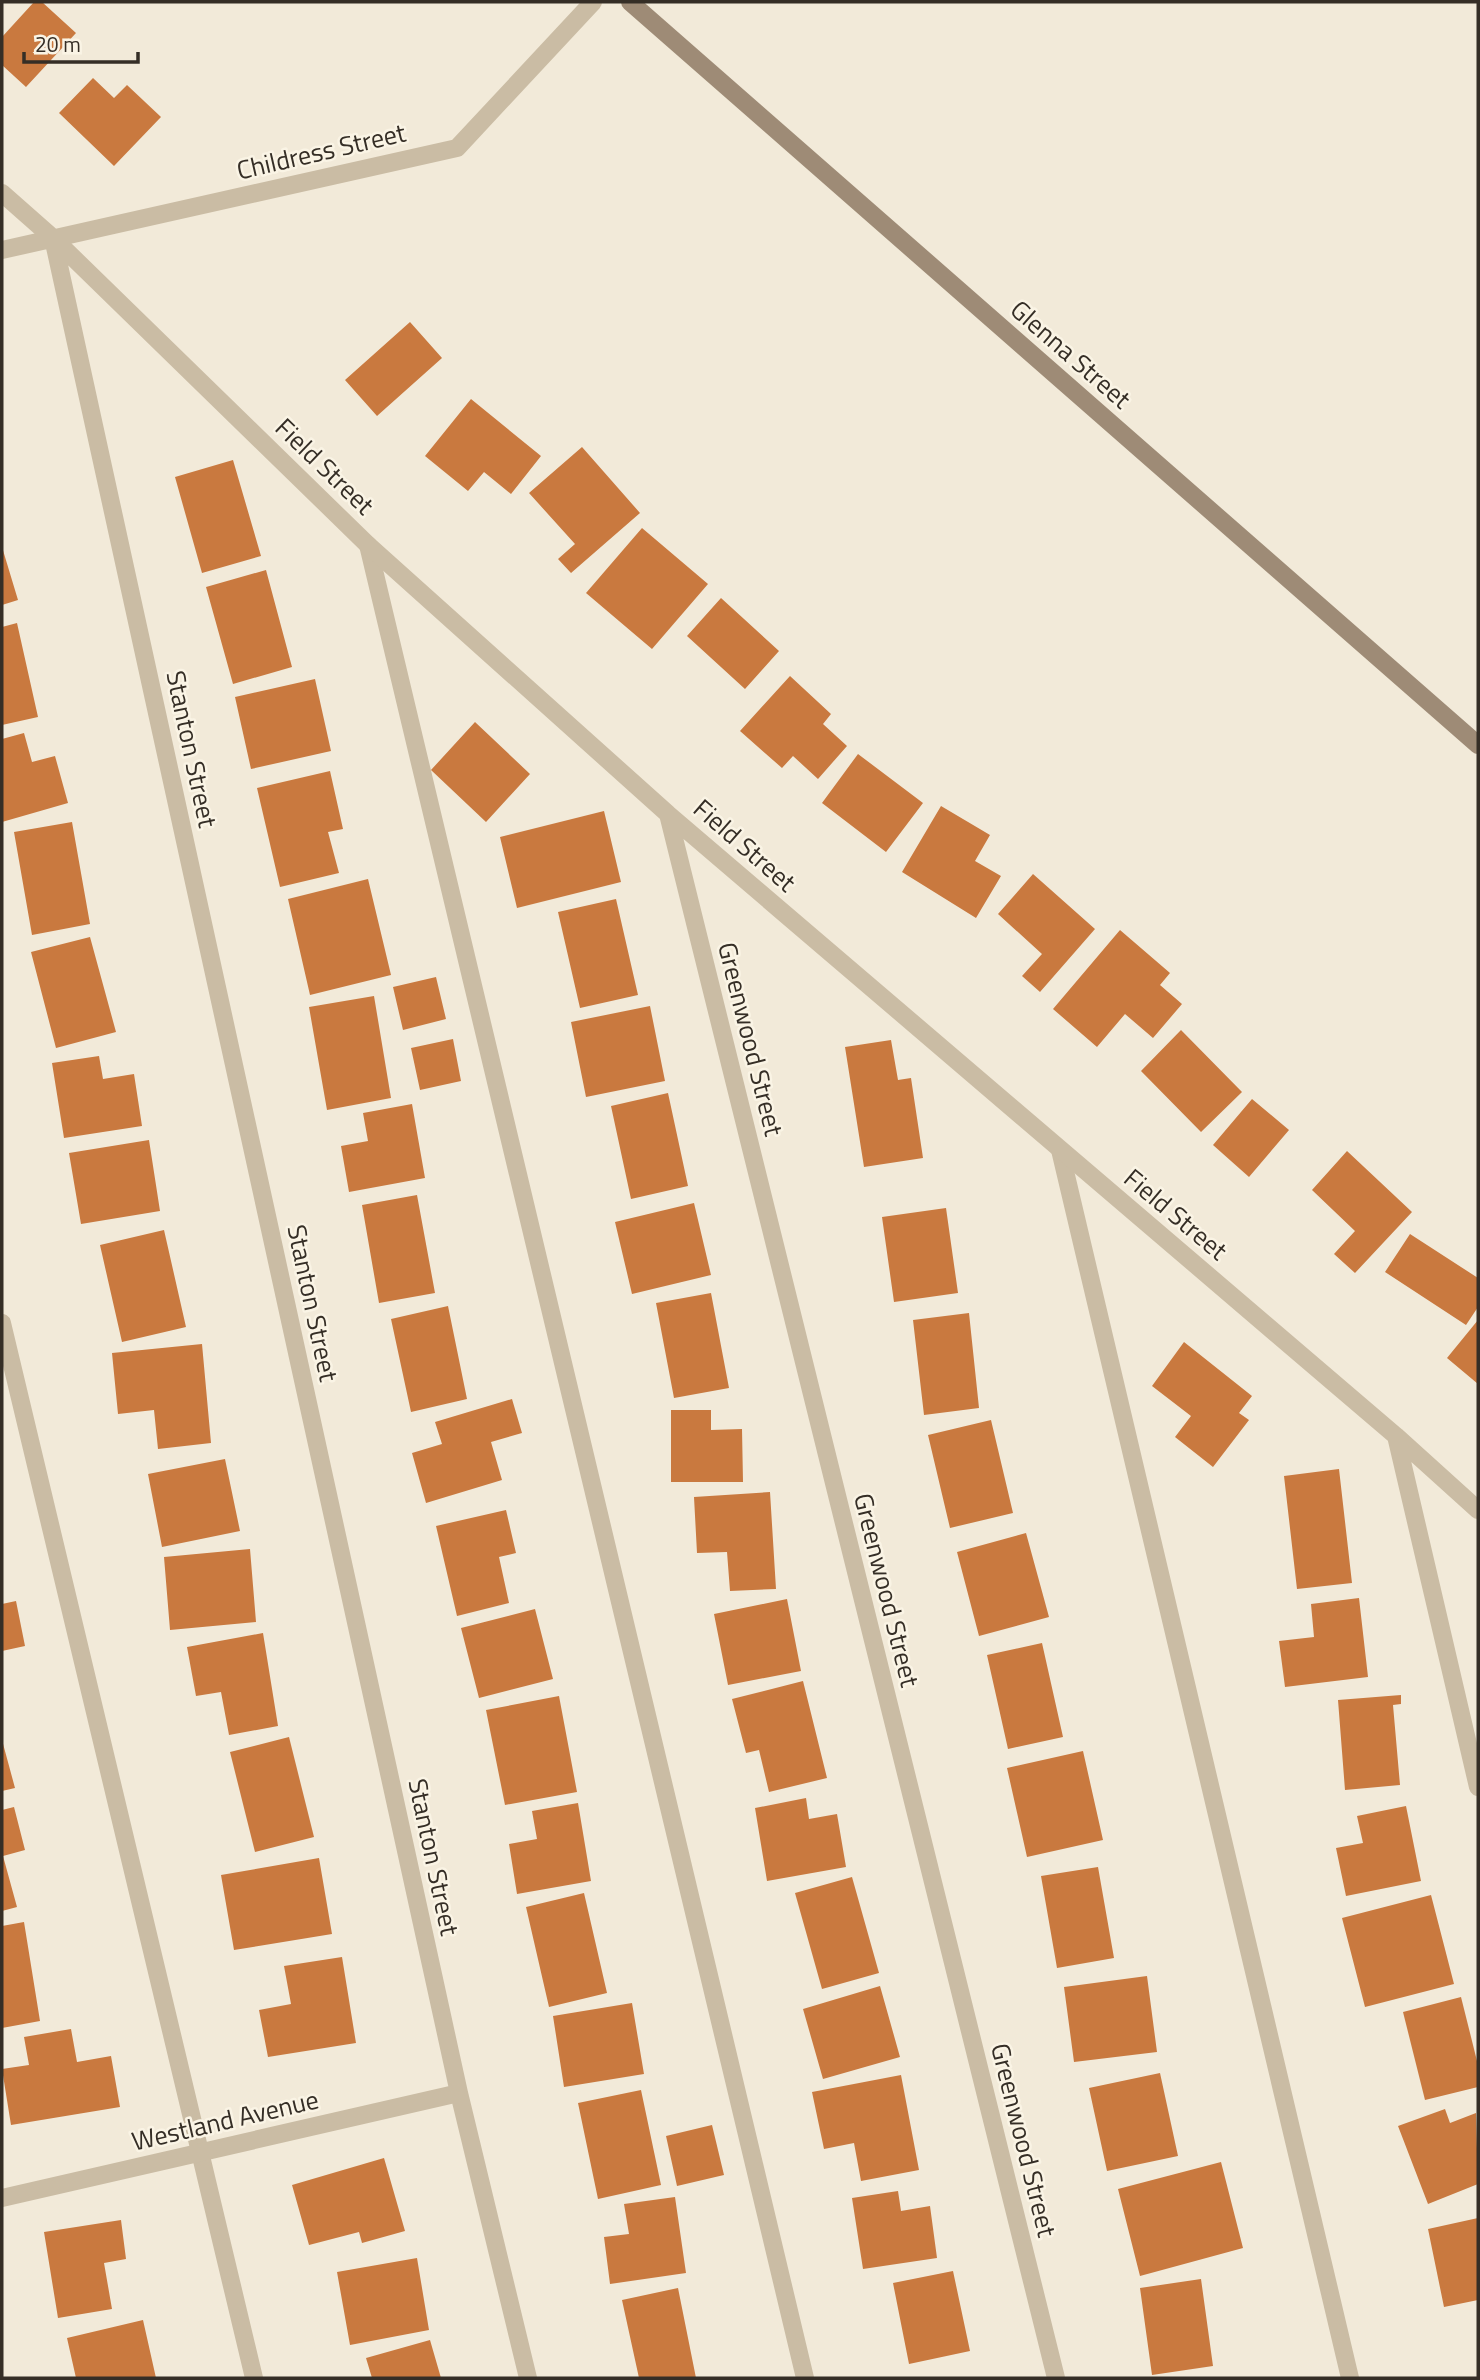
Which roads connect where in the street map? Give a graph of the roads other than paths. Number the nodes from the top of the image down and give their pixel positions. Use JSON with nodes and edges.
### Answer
{"nodes":[{"id":1,"x":593,"y":2,"type":"edge"},
{"id":2,"x":630,"y":2,"type":"edge"},
{"id":3,"x":2,"y":192,"type":"edge"},
{"id":4,"x":53,"y":238,"type":"junction"},
{"id":5,"x":2,"y":250,"type":"edge"},
{"id":6,"x":368,"y":545,"type":"junction"},
{"id":7,"x":1478,"y":745,"type":"edge"},
{"id":8,"x":668,"y":814,"type":"junction"},
{"id":9,"x":1060,"y":1150,"type":"junction"},
{"id":10,"x":2,"y":1323,"type":"edge"},
{"id":11,"x":1396,"y":1436,"type":"junction"},
{"id":12,"x":1478,"y":1510,"type":"edge"},
{"id":13,"x":1478,"y":1787,"type":"edge"},
{"id":14,"x":459,"y":2094,"type":"junction"},
{"id":15,"x":200,"y":2153,"type":"junction"},
{"id":16,"x":2,"y":2198,"type":"edge"},
{"id":17,"x":254,"y":2378,"type":"edge"},
{"id":18,"x":528,"y":2378,"type":"edge"},
{"id":19,"x":805,"y":2378,"type":"edge"},
{"id":20,"x":1056,"y":2378,"type":"edge"},
{"id":21,"x":1350,"y":2378,"type":"edge"}],
"edges":[{"from":1,"to":4,"type":"street","name":"Childress Street"},
{"from":2,"to":7,"type":"main road","name":"Glenna Street"},
{"from":3,"to":4,"type":"street","name":"Field Street"},
{"from":4,"to":5,"type":"street","name":"Childress Street"},
{"from":4,"to":6,"type":"street","name":"Field Street"},
{"from":4,"to":14,"type":"street","name":"Stanton Street"},
{"from":6,"to":8,"type":"street","name":"Field Street"},
{"from":6,"to":19,"type":"street"},
{"from":8,"to":9,"type":"street","name":"Field Street"},
{"from":8,"to":20,"type":"street","name":"Greenwood Street"},
{"from":9,"to":11,"type":"street","name":"Field Street"},
{"from":9,"to":21,"type":"street"},
{"from":10,"to":15,"type":"street"},
{"from":11,"to":12,"type":"street","name":"Field Street"},
{"from":11,"to":13,"type":"street"},
{"from":14,"to":15,"type":"street","name":"Westland Avenue"},
{"from":14,"to":18,"type":"street","name":"Stanton Street"},
{"from":15,"to":16,"type":"street","name":"Westland Avenue"},
{"from":15,"to":17,"type":"street"}]}
